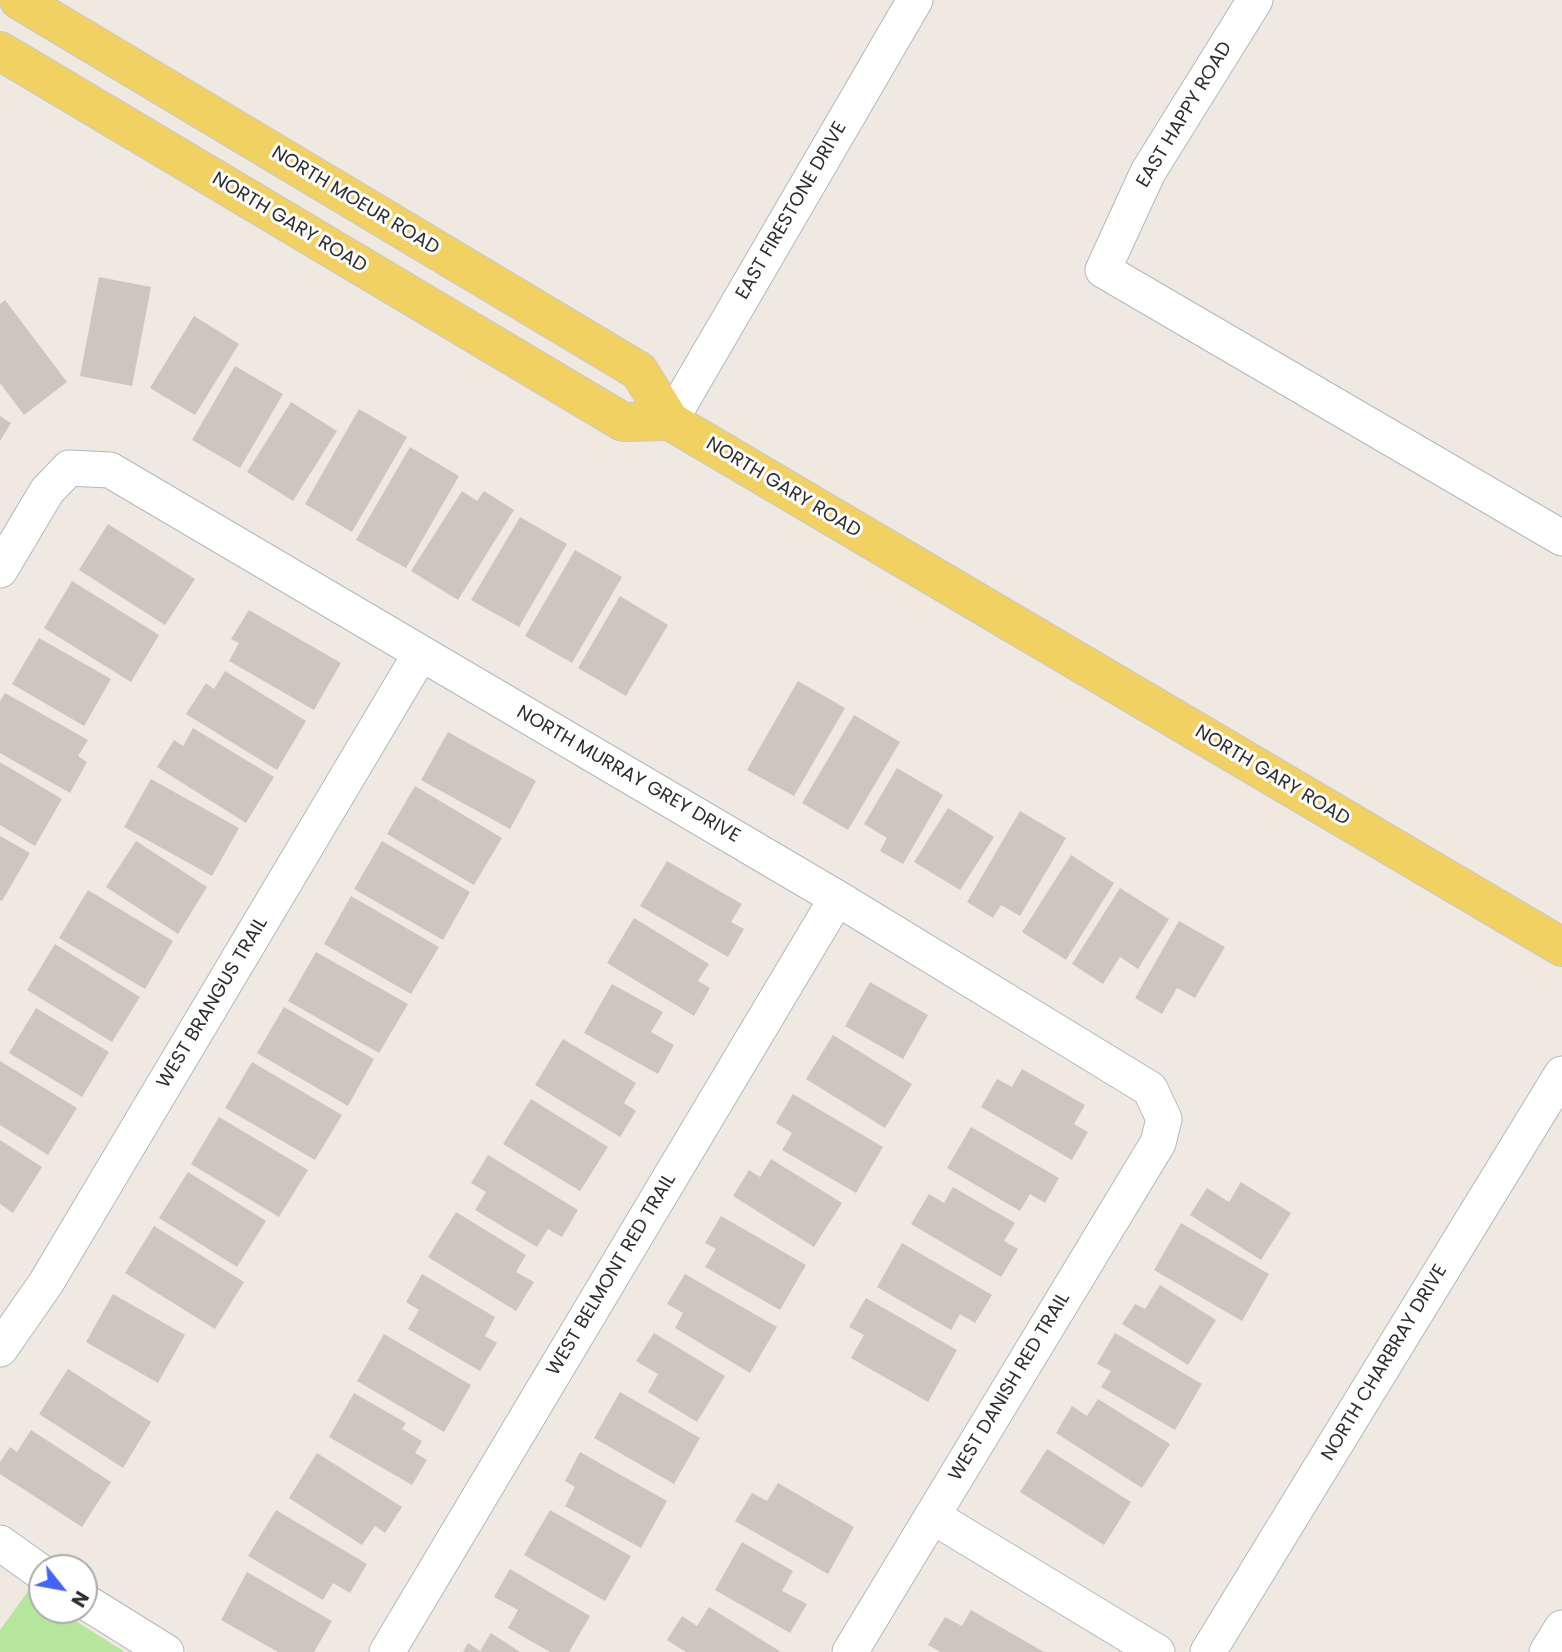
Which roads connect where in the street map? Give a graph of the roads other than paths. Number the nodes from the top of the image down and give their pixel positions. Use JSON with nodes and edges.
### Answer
{"nodes":[{"id":1,"x":19,"y":0,"type":"edge"},
{"id":2,"x":915,"y":0,"type":"edge"},
{"id":3,"x":1255,"y":0,"type":"edge"},
{"id":4,"x":0,"y":51,"type":"edge"},
{"id":5,"x":670,"y":421,"type":"junction"},
{"id":6,"x":1562,"y":538,"type":"edge"},
{"id":7,"x":0,"y":570,"type":"edge"},
{"id":8,"x":421,"y":653,"type":"junction"},
{"id":9,"x":837,"y":898,"type":"junction"},
{"id":10,"x":1562,"y":947,"type":"edge"},
{"id":11,"x":1562,"y":1074,"type":"edge"},
{"id":12,"x":1164,"y":1119,"type":"joint"},
{"id":13,"x":0,"y":1349,"type":"edge"},
{"id":14,"x":932,"y":1516,"type":"junction"},
{"id":15,"x":0,"y":1544,"type":"edge"},
{"id":16,"x":28,"y":1563,"type":"edge"},
{"id":17,"x":98,"y":1610,"type":"edge"},
{"id":18,"x":1562,"y":1628,"type":"edge"},
{"id":19,"x":166,"y":1652,"type":"edge"},
{"id":20,"x":387,"y":1652,"type":"edge"},
{"id":21,"x":850,"y":1652,"type":"edge"},
{"id":22,"x":1157,"y":1652,"type":"edge"},
{"id":23,"x":1208,"y":1652,"type":"edge"},
{"id":24,"x":1547,"y":1652,"type":"edge"}],
"edges":[{"from":1,"to":5,"type":"main road","name":"NORTH MOEUR ROAD"},
{"from":2,"to":5,"type":"street","name":"EAST FIRESTONE DRIVE"},
{"from":3,"to":6,"type":"street","name":"EAST HAPPY ROAD"},
{"from":4,"to":5,"type":"main road","name":"NORTH GARY ROAD"},
{"from":5,"to":10,"type":"main road","name":"NORTH GARY ROAD"},
{"from":7,"to":8,"type":"street","name":"NORTH MURRAY GREY DRIVE"},
{"from":8,"to":9,"type":"street","name":"NORTH MURRAY GREY DRIVE"},
{"from":8,"to":13,"type":"street","name":"WEST BRANGUS TRAIL"},
{"from":9,"to":12,"type":"street","name":"NORTH MURRAY GREY DRIVE"},
{"from":9,"to":20,"type":"street","name":"WEST BELMONT RED TRAIL"},
{"from":11,"to":23,"type":"street","name":"NORTH CHARBRAY DRIVE"},
{"from":12,"to":14,"type":"street","name":"WEST DANISH RED TRAIL"},
{"from":14,"to":21,"type":"street","name":"WEST DANISH RED TRAIL"},
{"from":14,"to":22,"type":"street"},
{"from":15,"to":16,"type":"street"},
{"from":17,"to":19,"type":"street"},
{"from":18,"to":24,"type":"street"}]}
